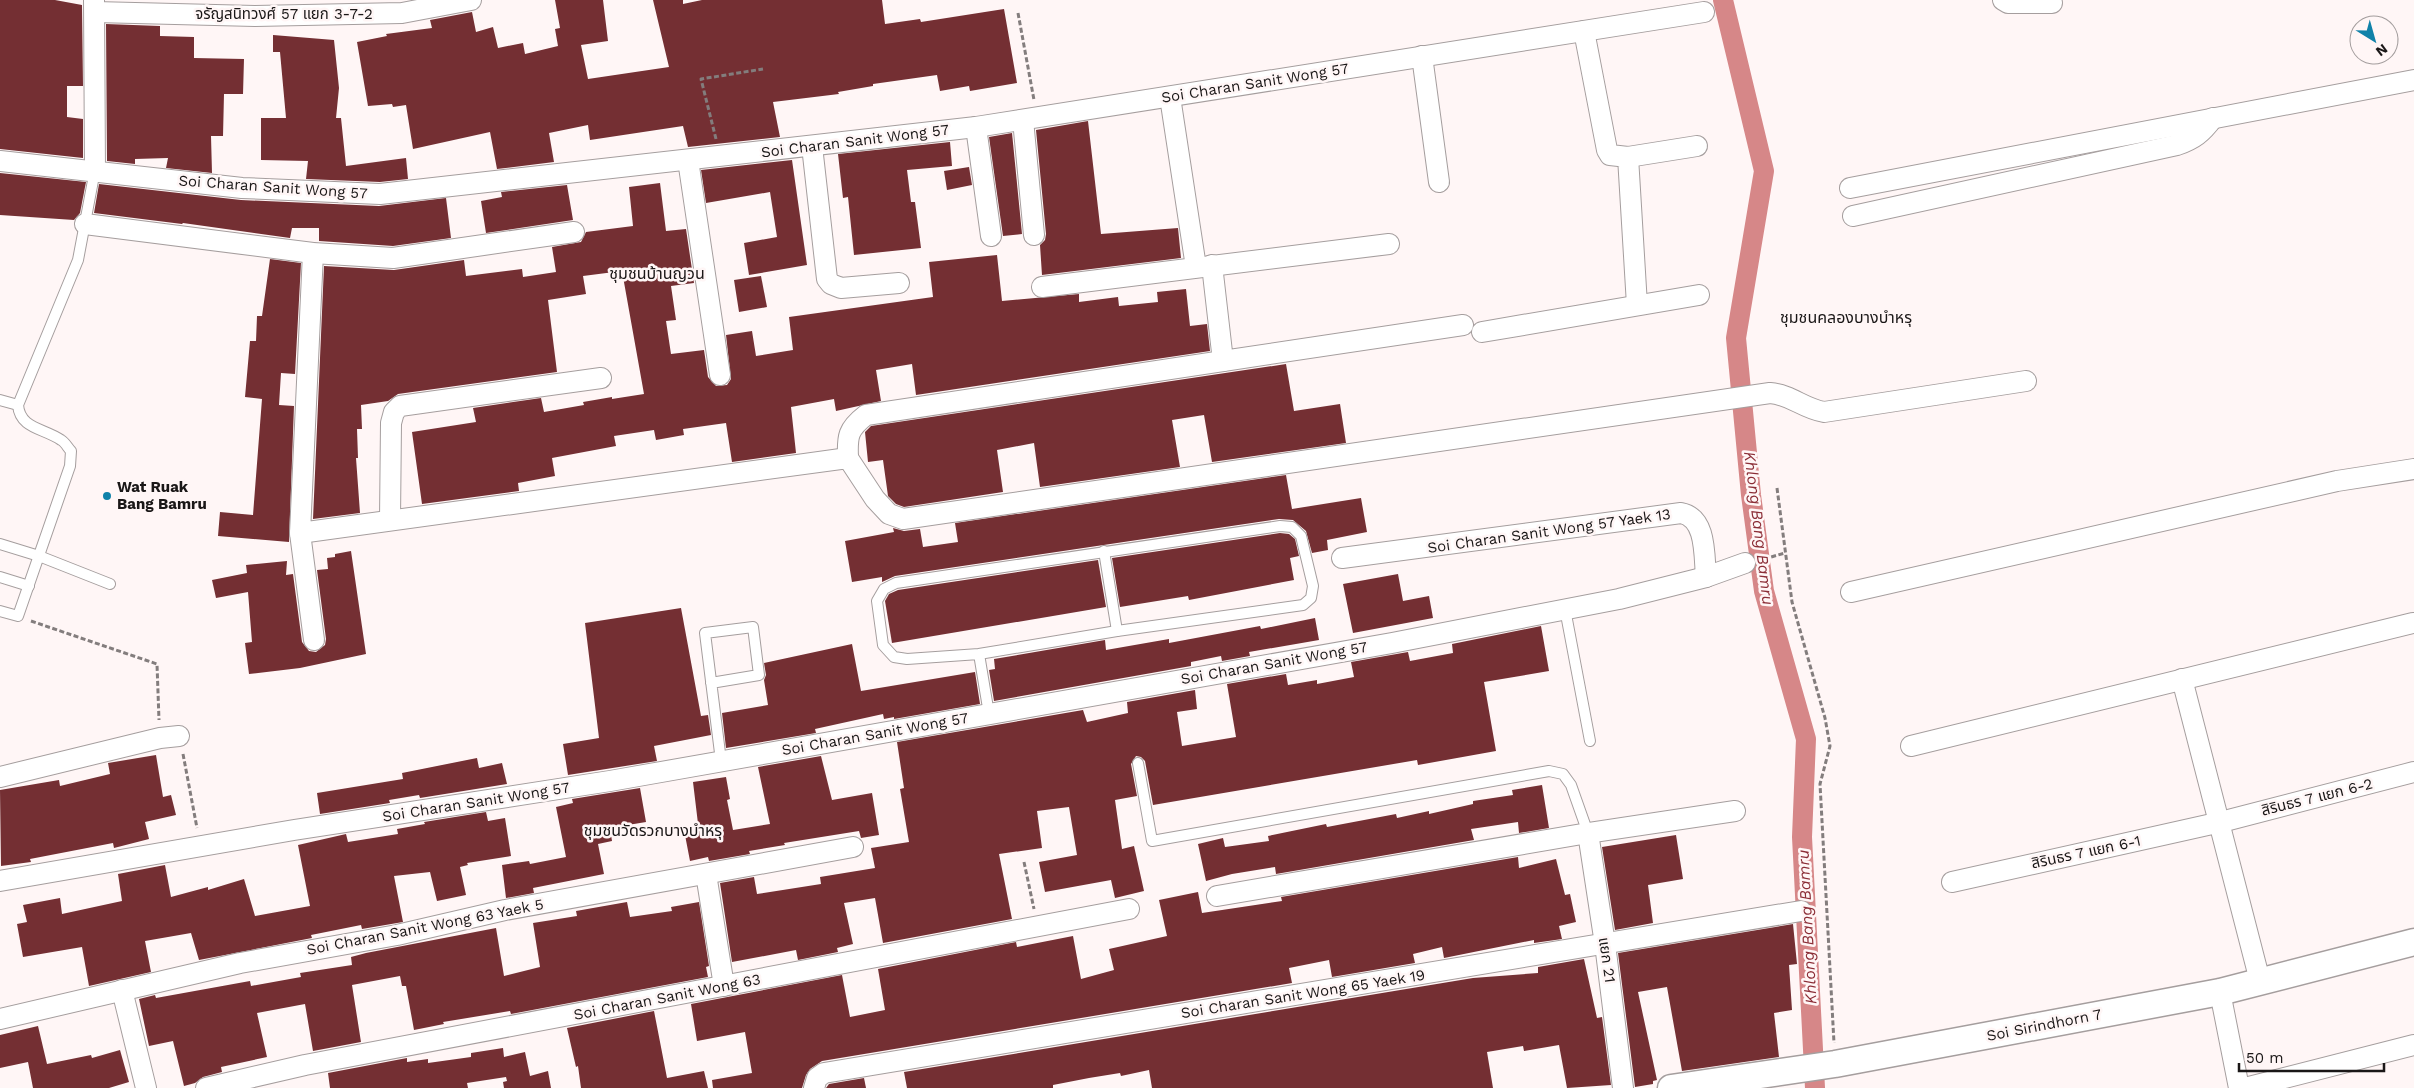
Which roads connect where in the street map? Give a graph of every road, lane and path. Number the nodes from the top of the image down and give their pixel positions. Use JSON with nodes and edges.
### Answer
{"nodes":[{"id":1,"x":471,"y":0,"type":"edge"},
{"id":2,"x":2003,"y":0,"type":"edge"},
{"id":3,"x":2052,"y":3,"type":"dead end"},
{"id":4,"x":95,"y":6,"type":"edge"},
{"id":5,"x":255,"y":8,"type":"edge"},
{"id":6,"x":1704,"y":12,"type":"dead end"},
{"id":7,"x":1018,"y":13,"type":"dead end"},
{"id":8,"x":1584,"y":31,"type":"junction"},
{"id":9,"x":1422,"y":56,"type":"junction"},
{"id":10,"x":763,"y":69,"type":"dead end"},
{"id":11,"x":2414,"y":80,"type":"edge"},
{"id":12,"x":1170,"y":96,"type":"junction"},
{"id":13,"x":2212,"y":118,"type":"junction"},
{"id":14,"x":1030,"y":119,"type":"junction"},
{"id":15,"x":976,"y":127,"type":"junction"},
{"id":16,"x":812,"y":146,"type":"junction"},
{"id":17,"x":1697,"y":146,"type":"dead end"},
{"id":18,"x":720,"y":156,"type":"junction"},
{"id":19,"x":1628,"y":157,"type":"junction"},
{"id":20,"x":688,"y":160,"type":"junction"},
{"id":21,"x":0,"y":161,"type":"edge"},
{"id":22,"x":95,"y":170,"type":"junction"},
{"id":23,"x":1438,"y":182,"type":"dead end"},
{"id":24,"x":1850,"y":188,"type":"dead end"},
{"id":25,"x":1853,"y":216,"type":"dead end"},
{"id":26,"x":85,"y":224,"type":"junction"},
{"id":27,"x":574,"y":232,"type":"dead end"},
{"id":28,"x":1034,"y":235,"type":"dead end"},
{"id":29,"x":991,"y":236,"type":"dead end"},
{"id":30,"x":1389,"y":244,"type":"dead end"},
{"id":31,"x":313,"y":253,"type":"junction"},
{"id":32,"x":1204,"y":266,"type":"junction"},
{"id":33,"x":899,"y":282,"type":"dead end"},
{"id":34,"x":1042,"y":288,"type":"dead end"},
{"id":35,"x":1699,"y":295,"type":"dead end"},
{"id":36,"x":1637,"y":305,"type":"junction"},
{"id":37,"x":1223,"y":361,"type":"junction"},
{"id":38,"x":720,"y":375,"type":"dead end"},
{"id":39,"x":600,"y":378,"type":"dead end"},
{"id":40,"x":2026,"y":382,"type":"dead end"},
{"id":41,"x":0,"y":400,"type":"edge"},
{"id":42,"x":18,"y":405,"type":"junction"},
{"id":43,"x":854,"y":467,"type":"junction"},
{"id":44,"x":2414,"y":469,"type":"edge"},
{"id":45,"x":1778,"y":488,"type":"dead end"},
{"id":46,"x":390,"y":520,"type":"junction"},
{"id":47,"x":300,"y":533,"type":"junction"},
{"id":48,"x":0,"y":544,"type":"edge"},
{"id":49,"x":1104,"y":551,"type":"junction"},
{"id":50,"x":39,"y":556,"type":"junction"},
{"id":51,"x":1342,"y":558,"type":"dead end"},
{"id":52,"x":1745,"y":564,"type":"dead end"},
{"id":53,"x":0,"y":577,"type":"edge"},
{"id":54,"x":1706,"y":577,"type":"junction"},
{"id":55,"x":110,"y":584,"type":"dead end"},
{"id":56,"x":29,"y":586,"type":"junction"},
{"id":57,"x":1851,"y":592,"type":"dead end"},
{"id":58,"x":1565,"y":609,"type":"junction"},
{"id":59,"x":0,"y":611,"type":"edge"},
{"id":60,"x":18,"y":616,"type":"junction"},
{"id":61,"x":2413,"y":623,"type":"edge"},
{"id":62,"x":1117,"y":631,"type":"junction"},
{"id":63,"x":314,"y":640,"type":"dead end"},
{"id":64,"x":979,"y":654,"type":"junction"},
{"id":65,"x":2182,"y":680,"type":"junction"},
{"id":66,"x":711,"y":683,"type":"junction"},
{"id":67,"x":989,"y":714,"type":"junction"},
{"id":68,"x":170,"y":737,"type":"junction"},
{"id":69,"x":1590,"y":741,"type":"dead end"},
{"id":70,"x":1912,"y":746,"type":"dead end"},
{"id":71,"x":721,"y":761,"type":"junction"},
{"id":72,"x":1138,"y":763,"type":"dead end"},
{"id":73,"x":2414,"y":772,"type":"edge"},
{"id":74,"x":0,"y":777,"type":"edge"},
{"id":75,"x":1735,"y":811,"type":"dead end"},
{"id":76,"x":2221,"y":822,"type":"junction"},
{"id":77,"x":1588,"y":833,"type":"junction"},
{"id":78,"x":200,"y":846,"type":"junction"},
{"id":79,"x":853,"y":847,"type":"dead end"},
{"id":80,"x":1024,"y":862,"type":"dead end"},
{"id":81,"x":706,"y":874,"type":"junction"},
{"id":82,"x":0,"y":881,"type":"edge"},
{"id":83,"x":1952,"y":882,"type":"dead end"},
{"id":84,"x":1217,"y":896,"type":"dead end"},
{"id":85,"x":1129,"y":910,"type":"dead end"},
{"id":86,"x":1801,"y":911,"type":"dead end"},
{"id":87,"x":1038,"y":926,"type":"junction"},
{"id":88,"x":2414,"y":942,"type":"edge"},
{"id":89,"x":1605,"y":944,"type":"junction"},
{"id":90,"x":2260,"y":981,"type":"junction"},
{"id":91,"x":724,"y":986,"type":"junction"},
{"id":92,"x":122,"y":990,"type":"junction"},
{"id":93,"x":2220,"y":992,"type":"junction"},
{"id":94,"x":0,"y":1019,"type":"edge"},
{"id":95,"x":2414,"y":1045,"type":"edge"},
{"id":96,"x":1835,"y":1064,"type":"junction"},
{"id":97,"x":146,"y":1088,"type":"edge"},
{"id":98,"x":206,"y":1088,"type":"edge"},
{"id":99,"x":814,"y":1088,"type":"edge"},
{"id":100,"x":1623,"y":1088,"type":"edge"},
{"id":101,"x":1671,"y":1088,"type":"edge"},
{"id":102,"x":2239,"y":1088,"type":"edge"},
{"id":103,"x":2245,"y":1088,"type":"edge"}],
"edges":[{"from":1,"to":5,"type":"street","name":"จรัญสนิทวงศ์ 57 แยก 3-7-2"},
{"from":2,"to":3,"type":"street"},
{"from":4,"to":5,"type":"street","name":"จรัญสนิทวงศ์ 57 แยก 3-7-2"},
{"from":4,"to":22,"type":"street"},
{"from":6,"to":8,"type":"street","name":"Soi Charan Sanit Wong 57"},
{"from":7,"to":14,"type":"path"},
{"from":8,"to":9,"type":"street","name":"Soi Charan Sanit Wong 57"},
{"from":8,"to":19,"type":"street"},
{"from":9,"to":12,"type":"street","name":"Soi Charan Sanit Wong 57"},
{"from":9,"to":23,"type":"street"},
{"from":10,"to":18,"type":"path"},
{"from":11,"to":13,"type":"street"},
{"from":12,"to":14,"type":"street","name":"Soi Charan Sanit Wong 57"},
{"from":12,"to":32,"type":"street"},
{"from":13,"to":24,"type":"street"},
{"from":13,"to":25,"type":"street"},
{"from":14,"to":15,"type":"street","name":"Soi Charan Sanit Wong 57"},
{"from":14,"to":28,"type":"street"},
{"from":15,"to":16,"type":"street","name":"Soi Charan Sanit Wong 57"},
{"from":15,"to":29,"type":"street"},
{"from":16,"to":18,"type":"street","name":"Soi Charan Sanit Wong 57"},
{"from":16,"to":33,"type":"street"},
{"from":17,"to":19,"type":"street"},
{"from":18,"to":20,"type":"street","name":"Soi Charan Sanit Wong 57"},
{"from":19,"to":36,"type":"street"},
{"from":20,"to":22,"type":"street","name":"Soi Charan Sanit Wong 57"},
{"from":20,"to":38,"type":"street"},
{"from":21,"to":22,"type":"street","name":"Soi Charan Sanit Wong 57"},
{"from":22,"to":26,"type":"lane"},
{"from":26,"to":31,"type":"street"},
{"from":26,"to":42,"type":"lane"},
{"from":27,"to":31,"type":"street"},
{"from":30,"to":32,"type":"street"},
{"from":31,"to":47,"type":"street"},
{"from":32,"to":34,"type":"street"},
{"from":32,"to":37,"type":"street"},
{"from":35,"to":36,"type":"street"},
{"from":36,"to":37,"type":"street"},
{"from":37,"to":43,"type":"street"},
{"from":39,"to":46,"type":"street"},
{"from":40,"to":43,"type":"street"},
{"from":41,"to":42,"type":"lane"},
{"from":42,"to":50,"type":"lane"},
{"from":43,"to":46,"type":"street"},
{"from":44,"to":57,"type":"street"},
{"from":45,"to":96,"type":"path"},
{"from":46,"to":47,"type":"street"},
{"from":47,"to":63,"type":"street"},
{"from":48,"to":50,"type":"lane"},
{"from":49,"to":62,"type":"lane"},
{"from":49,"to":62,"type":"lane"},
{"from":49,"to":64,"type":"lane"},
{"from":50,"to":55,"type":"lane"},
{"from":50,"to":56,"type":"lane"},
{"from":51,"to":54,"type":"street","name":"Soi Charan Sanit Wong 57 Yaek 13"},
{"from":52,"to":54,"type":"street","name":"Soi Charan Sanit Wong 57"},
{"from":53,"to":56,"type":"lane"},
{"from":54,"to":58,"type":"street","name":"Soi Charan Sanit Wong 57"},
{"from":56,"to":60,"type":"lane"},
{"from":58,"to":67,"type":"street","name":"Soi Charan Sanit Wong 57"},
{"from":58,"to":69,"type":"lane"},
{"from":59,"to":60,"type":"lane"},
{"from":60,"to":68,"type":"path"},
{"from":61,"to":65,"type":"street"},
{"from":62,"to":64,"type":"lane"},
{"from":64,"to":67,"type":"lane"},
{"from":65,"to":70,"type":"street"},
{"from":65,"to":76,"type":"street"},
{"from":66,"to":66,"type":"lane"},
{"from":66,"to":71,"type":"lane"},
{"from":67,"to":71,"type":"street","name":"Soi Charan Sanit Wong 57"},
{"from":68,"to":74,"type":"street"},
{"from":68,"to":78,"type":"path"},
{"from":71,"to":78,"type":"street","name":"Soi Charan Sanit Wong 57"},
{"from":72,"to":77,"type":"lane"},
{"from":73,"to":76,"type":"street","name":"สิรินธร 7 แยก 6-2"},
{"from":75,"to":77,"type":"street"},
{"from":76,"to":83,"type":"street","name":"สิรินธร 7 แยก 6-1"},
{"from":76,"to":90,"type":"street"},
{"from":77,"to":84,"type":"street"},
{"from":77,"to":89,"type":"street","name":"แยก 21"},
{"from":78,"to":82,"type":"street","name":"Soi Charan Sanit Wong 57"},
{"from":79,"to":81,"type":"street","name":"Soi Charan Sanit Wong 63 Yaek 5"},
{"from":80,"to":87,"type":"path"},
{"from":81,"to":91,"type":"street"},
{"from":81,"to":92,"type":"street","name":"Soi Charan Sanit Wong 63 Yaek 5"},
{"from":85,"to":87,"type":"street","name":"Soi Charan Sanit Wong 63"},
{"from":86,"to":89,"type":"street","name":"Soi Charan Sanit Wong 65 Yaek 19"},
{"from":87,"to":91,"type":"street","name":"Soi Charan Sanit Wong 63"},
{"from":88,"to":90,"type":"street","name":"Soi Sirindhorn 7"},
{"from":89,"to":99,"type":"street","name":"Soi Charan Sanit Wong 65 Yaek 19"},
{"from":89,"to":100,"type":"street","name":"แยก 21"},
{"from":90,"to":93,"type":"street","name":"Soi Sirindhorn 7"},
{"from":91,"to":98,"type":"street","name":"Soi Charan Sanit Wong 63"},
{"from":92,"to":94,"type":"street","name":"Soi Charan Sanit Wong 63 Yaek 5"},
{"from":92,"to":97,"type":"street"},
{"from":93,"to":96,"type":"street","name":"Soi Sirindhorn 7"},
{"from":93,"to":102,"type":"street"},
{"from":95,"to":103,"type":"street"},
{"from":96,"to":101,"type":"street","name":"Soi Sirindhorn 7"}]}
